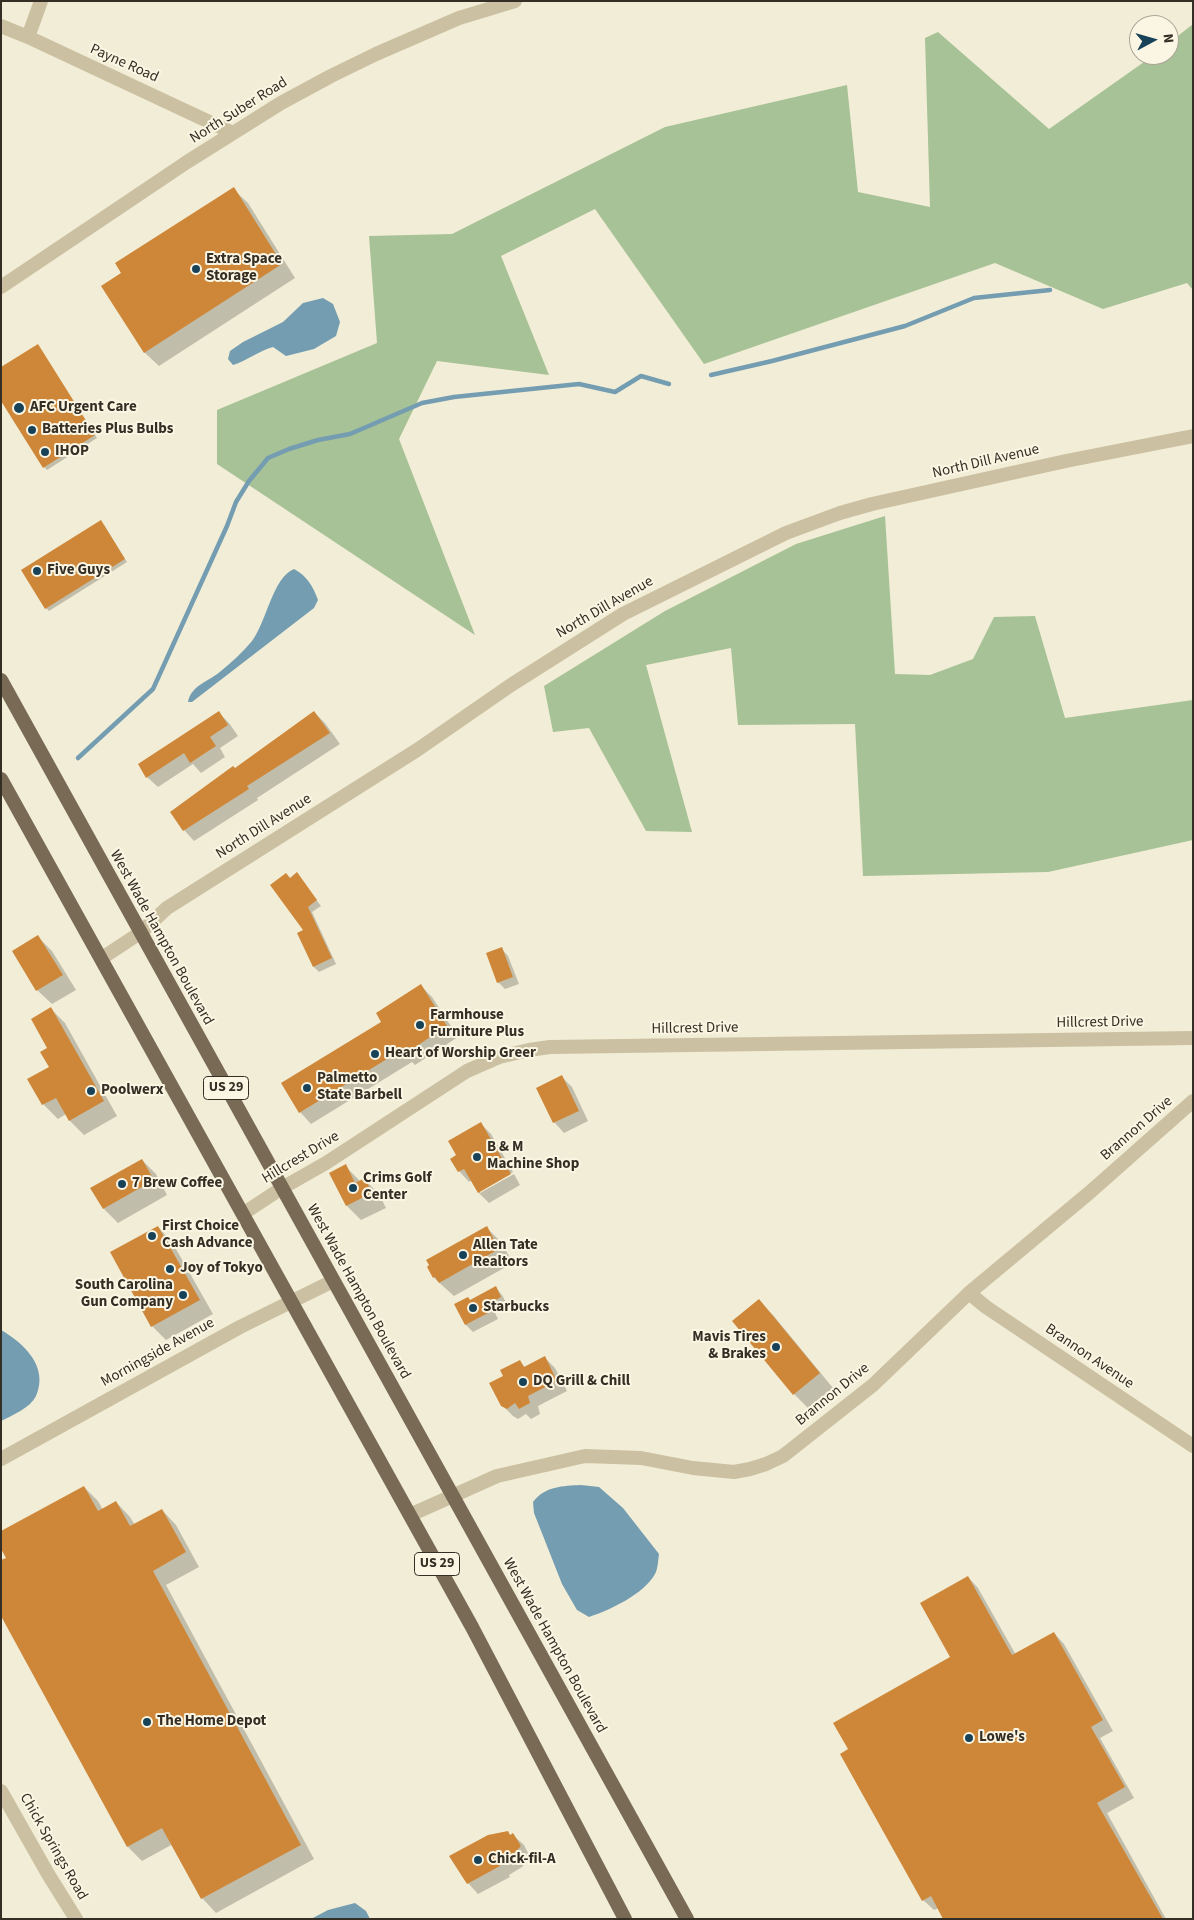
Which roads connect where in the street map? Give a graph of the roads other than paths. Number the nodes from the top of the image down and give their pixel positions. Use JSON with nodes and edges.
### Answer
{"nodes":[{"id":1,"x":42,"y":1,"type":"edge"},
{"id":2,"x":515,"y":1,"type":"edge"},
{"id":3,"x":1,"y":26,"type":"edge"},
{"id":4,"x":28,"y":37,"type":"junction"},
{"id":5,"x":233,"y":133,"type":"junction"},
{"id":6,"x":1,"y":286,"type":"edge"},
{"id":7,"x":1193,"y":436,"type":"edge"},
{"id":8,"x":1,"y":680,"type":"edge"},
{"id":9,"x":1,"y":779,"type":"edge"},
{"id":10,"x":140,"y":933,"type":"junction"},
{"id":11,"x":102,"y":958,"type":"junction"},
{"id":12,"x":1193,"y":1038,"type":"edge"},
{"id":13,"x":1193,"y":1101,"type":"edge"},
{"id":14,"x":282,"y":1188,"type":"junction"},
{"id":15,"x":244,"y":1213,"type":"junction"},
{"id":16,"x":333,"y":1281,"type":"junction"},
{"id":17,"x":969,"y":1293,"type":"junction"},
{"id":18,"x":292,"y":1301,"type":"junction"},
{"id":19,"x":1193,"y":1446,"type":"edge"},
{"id":20,"x":1,"y":1459,"type":"edge"},
{"id":21,"x":452,"y":1496,"type":"junction"},
{"id":22,"x":410,"y":1515,"type":"junction"},
{"id":23,"x":1,"y":1791,"type":"edge"},
{"id":24,"x":76,"y":1919,"type":"edge"},
{"id":25,"x":625,"y":1919,"type":"edge"},
{"id":26,"x":687,"y":1919,"type":"edge"}],
"edges":[{"from":1,"to":4,"type":"street"},
{"from":2,"to":5,"type":"street","name":"North Suber Road"},
{"from":3,"to":4,"type":"street","name":"Payne Road"},
{"from":4,"to":5,"type":"street","name":"Payne Road"},
{"from":5,"to":6,"type":"street","name":"North Suber Road"},
{"from":7,"to":10,"type":"street","name":"North Dill Avenue"},
{"from":8,"to":10,"type":"main road","name":"West Wade Hampton Boulevard","number":"US 29"},
{"from":9,"to":11,"type":"main road","number":"US 29"},
{"from":10,"to":11,"type":"street","name":"North Dill Avenue"},
{"from":10,"to":14,"type":"main road","name":"West Wade Hampton Boulevard","number":"US 29"},
{"from":11,"to":15,"type":"main road","number":"US 29"},
{"from":12,"to":14,"type":"street","name":"Hillcrest Drive"},
{"from":13,"to":17,"type":"street","name":"Brannon Drive"},
{"from":14,"to":15,"type":"street","name":"Hillcrest Drive"},
{"from":14,"to":16,"type":"main road","name":"West Wade Hampton Boulevard","number":"US 29"},
{"from":15,"to":18,"type":"main road","number":"US 29"},
{"from":16,"to":18,"type":"street","name":"Morningside Avenue"},
{"from":16,"to":21,"type":"main road","name":"West Wade Hampton Boulevard","number":"US 29"},
{"from":17,"to":19,"type":"street","name":"Brannon Avenue"},
{"from":17,"to":21,"type":"street","name":"Brannon Drive"},
{"from":18,"to":20,"type":"street","name":"Morningside Avenue"},
{"from":18,"to":22,"type":"main road","number":"US 29"},
{"from":21,"to":22,"type":"street","name":"Brannon Drive"},
{"from":21,"to":26,"type":"main road","name":"West Wade Hampton Boulevard","number":"US 29"},
{"from":22,"to":25,"type":"main road","number":"US 29"},
{"from":23,"to":24,"type":"street","name":"Chick Springs Road"}]}
